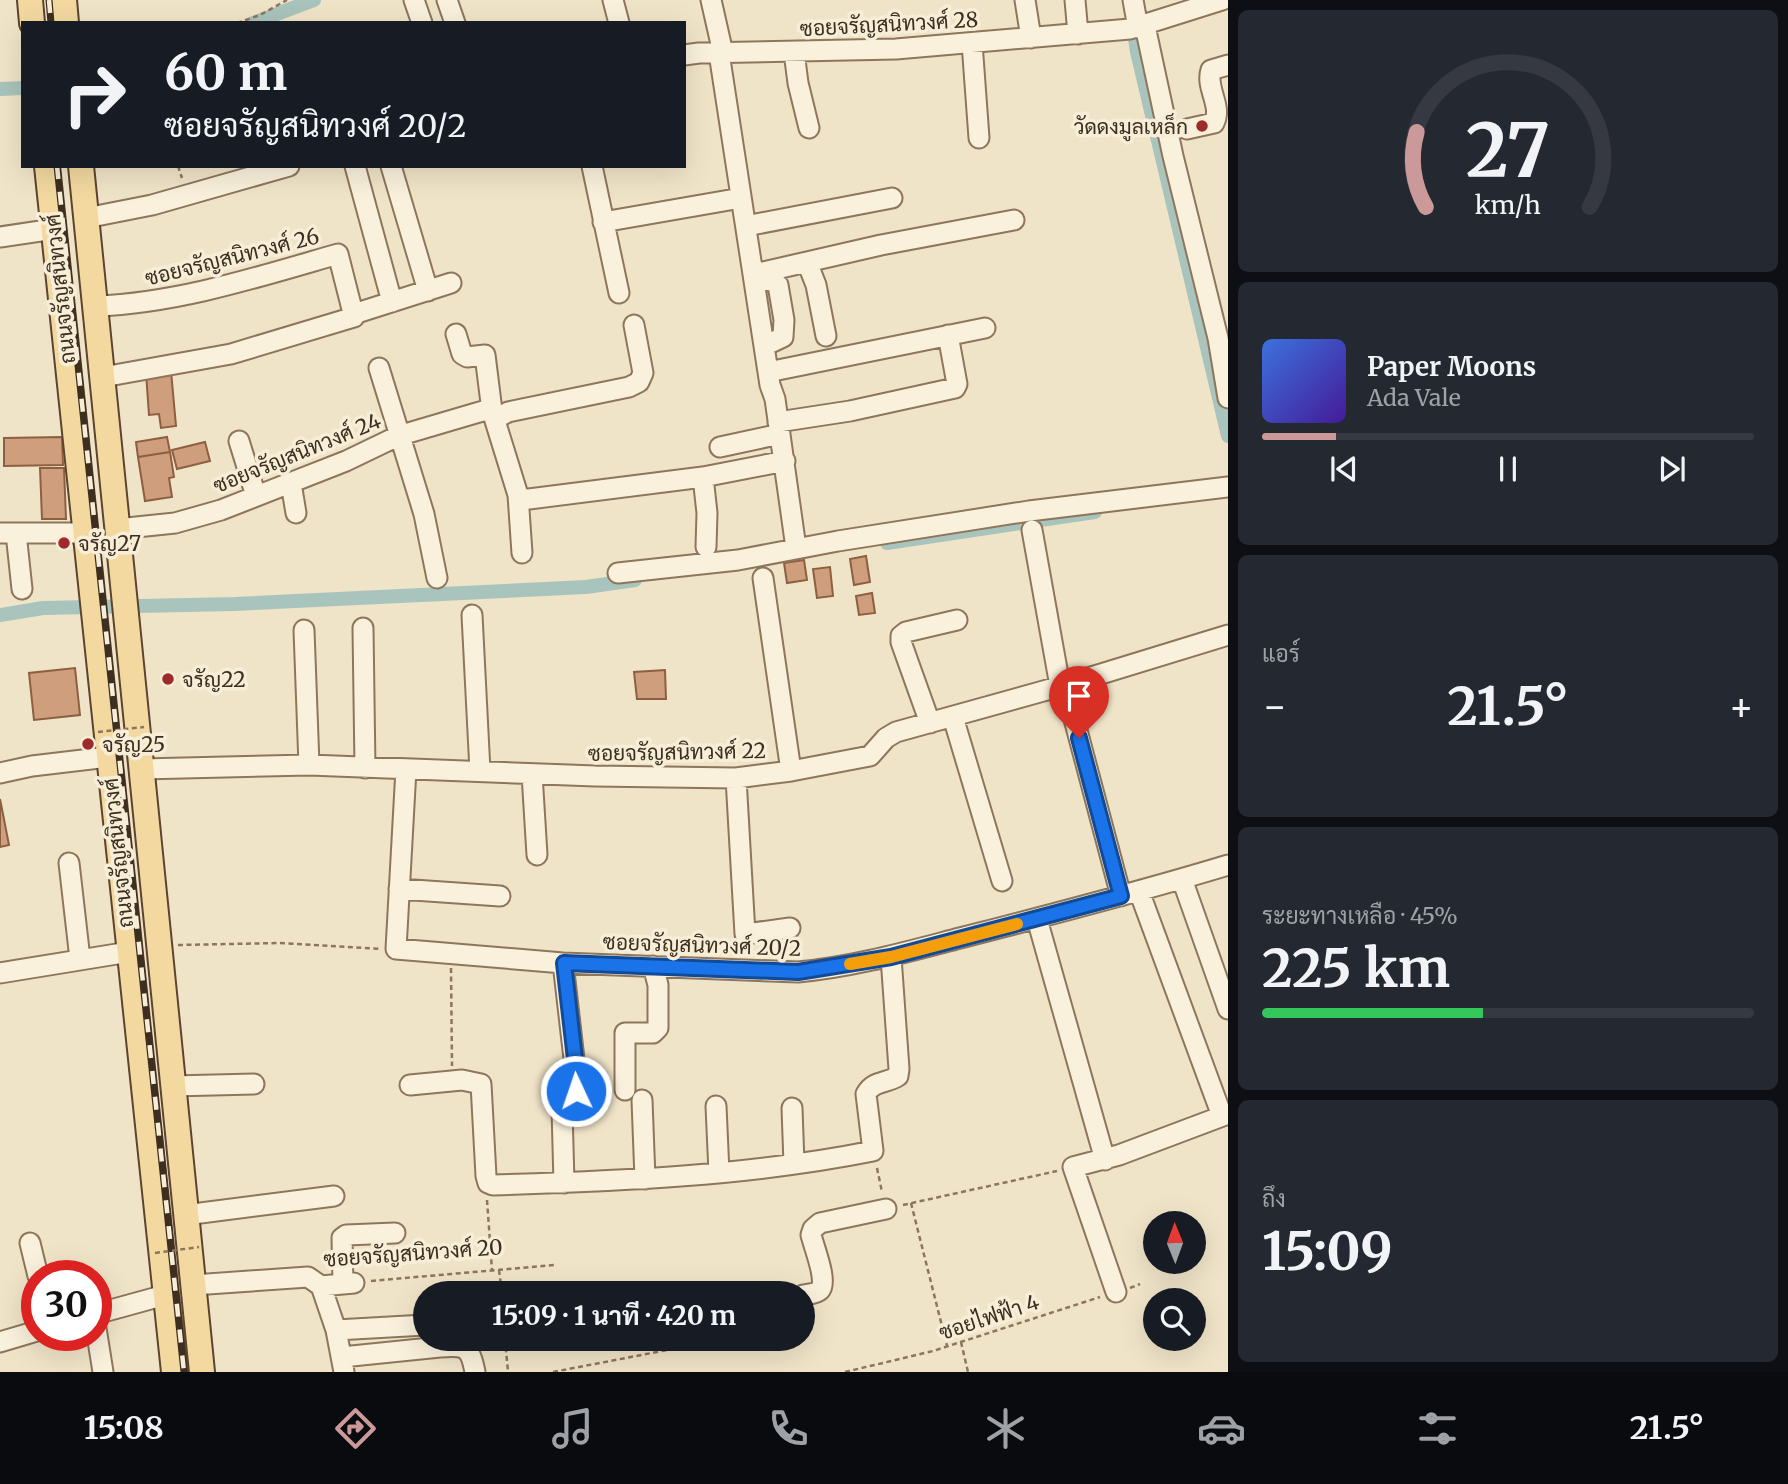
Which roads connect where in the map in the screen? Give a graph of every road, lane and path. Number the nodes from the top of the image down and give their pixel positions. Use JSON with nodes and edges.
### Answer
{"nodes":[{"id":1,"x":30,"y":0,"type":"edge"},
{"id":2,"x":64,"y":0,"type":"edge"},
{"id":3,"x":287,"y":0,"type":"edge"},
{"id":4,"x":414,"y":0,"type":"edge"},
{"id":5,"x":447,"y":0,"type":"edge"},
{"id":6,"x":612,"y":0,"type":"edge"},
{"id":7,"x":711,"y":0,"type":"edge"},
{"id":8,"x":1025,"y":0,"type":"edge"},
{"id":9,"x":1075,"y":0,"type":"edge"},
{"id":10,"x":1133,"y":0,"type":"edge"},
{"id":11,"x":1222,"y":0,"type":"edge"},
{"id":12,"x":32,"y":21,"type":"edge"},
{"id":13,"x":66,"y":21,"type":"edge"},
{"id":14,"x":243,"y":21,"type":"edge"},
{"id":15,"x":421,"y":21,"type":"edge"},
{"id":16,"x":454,"y":21,"type":"edge"},
{"id":17,"x":617,"y":21,"type":"edge"},
{"id":18,"x":1138,"y":28,"type":"junction"},
{"id":19,"x":1078,"y":34,"type":"junction"},
{"id":20,"x":1031,"y":38,"type":"junction"},
{"id":21,"x":972,"y":43,"type":"junction"},
{"id":22,"x":794,"y":52,"type":"junction"},
{"id":23,"x":721,"y":53,"type":"junction"},
{"id":24,"x":686,"y":55,"type":"edge"},
{"id":25,"x":1228,"y":65,"type":"edge"},
{"id":26,"x":809,"y":128,"type":"dead end"},
{"id":27,"x":1187,"y":129,"type":"dead end"},
{"id":28,"x":978,"y":138,"type":"dead end"},
{"id":29,"x":47,"y":168,"type":"edge"},
{"id":30,"x":81,"y":168,"type":"edge"},
{"id":31,"x":282,"y":168,"type":"edge"},
{"id":32,"x":356,"y":168,"type":"edge"},
{"id":33,"x":392,"y":168,"type":"edge"},
{"id":34,"x":592,"y":168,"type":"edge"},
{"id":35,"x":741,"y":198,"type":"junction"},
{"id":36,"x":891,"y":198,"type":"dead end"},
{"id":37,"x":86,"y":218,"type":"junction"},
{"id":38,"x":1014,"y":220,"type":"dead end"},
{"id":39,"x":603,"y":222,"type":"junction"},
{"id":40,"x":746,"y":226,"type":"junction"},
{"id":41,"x":54,"y":229,"type":"junction"},
{"id":42,"x":0,"y":237,"type":"edge"},
{"id":43,"x":807,"y":262,"type":"junction"},
{"id":44,"x":754,"y":276,"type":"junction"},
{"id":45,"x":451,"y":283,"type":"dead end"},
{"id":46,"x":428,"y":290,"type":"junction"},
{"id":47,"x":619,"y":293,"type":"dead end"},
{"id":48,"x":392,"y":302,"type":"junction"},
{"id":49,"x":96,"y":306,"type":"junction"},
{"id":50,"x":360,"y":312,"type":"dead end"},
{"id":51,"x":634,"y":325,"type":"dead end"},
{"id":52,"x":985,"y":328,"type":"dead end"},
{"id":53,"x":456,"y":334,"type":"dead end"},
{"id":54,"x":948,"y":335,"type":"junction"},
{"id":55,"x":826,"y":336,"type":"dead end"},
{"id":56,"x":379,"y":368,"type":"dead end"},
{"id":57,"x":768,"y":372,"type":"junction"},
{"id":58,"x":103,"y":377,"type":"junction"},
{"id":59,"x":1228,"y":398,"type":"edge"},
{"id":60,"x":494,"y":415,"type":"junction"},
{"id":61,"x":779,"y":428,"type":"junction"},
{"id":62,"x":402,"y":435,"type":"junction"},
{"id":63,"x":239,"y":441,"type":"dead end"},
{"id":64,"x":720,"y":447,"type":"dead end"},
{"id":65,"x":785,"y":461,"type":"junction"},
{"id":66,"x":703,"y":477,"type":"junction"},
{"id":67,"x":290,"y":483,"type":"junction"},
{"id":68,"x":1228,"y":487,"type":"edge"},
{"id":69,"x":518,"y":495,"type":"junction"},
{"id":70,"x":256,"y":496,"type":"junction"},
{"id":71,"x":296,"y":513,"type":"dead end"},
{"id":72,"x":117,"y":529,"type":"junction"},
{"id":73,"x":1032,"y":530,"type":"dead end"},
{"id":74,"x":8,"y":533,"type":"edge"},
{"id":75,"x":87,"y":533,"type":"junction"},
{"id":76,"x":706,"y":547,"type":"dead end"},
{"id":77,"x":796,"y":548,"type":"junction"},
{"id":78,"x":522,"y":553,"type":"dead end"},
{"id":79,"x":618,"y":573,"type":"dead end"},
{"id":80,"x":437,"y":578,"type":"dead end"},
{"id":81,"x":763,"y":578,"type":"dead end"},
{"id":82,"x":22,"y":589,"type":"dead end"},
{"id":83,"x":472,"y":615,"type":"dead end"},
{"id":84,"x":957,"y":620,"type":"dead end"},
{"id":85,"x":362,"y":628,"type":"dead end"},
{"id":86,"x":304,"y":630,"type":"dead end"},
{"id":87,"x":1228,"y":635,"type":"edge"},
{"id":88,"x":1063,"y":686,"type":"junction"},
{"id":89,"x":953,"y":717,"type":"junction"},
{"id":90,"x":930,"y":723,"type":"junction"},
{"id":91,"x":144,"y":727,"type":"dead end"},
{"id":92,"x":98,"y":732,"type":"dead end"},
{"id":93,"x":108,"y":757,"type":"junction"},
{"id":94,"x":309,"y":765,"type":"junction"},
{"id":95,"x":365,"y":768,"type":"junction"},
{"id":96,"x":142,"y":769,"type":"junction"},
{"id":97,"x":406,"y":769,"type":"junction"},
{"id":98,"x":480,"y":771,"type":"junction"},
{"id":99,"x":791,"y":771,"type":"junction"},
{"id":100,"x":0,"y":773,"type":"edge"},
{"id":101,"x":532,"y":774,"type":"junction"},
{"id":102,"x":736,"y":778,"type":"junction"},
{"id":103,"x":537,"y":855,"type":"dead end"},
{"id":104,"x":69,"y":863,"type":"dead end"},
{"id":105,"x":1228,"y":865,"type":"edge"},
{"id":106,"x":1182,"y":879,"type":"junction"},
{"id":107,"x":1002,"y":881,"type":"dead end"},
{"id":108,"x":399,"y":889,"type":"junction"},
{"id":109,"x":1130,"y":894,"type":"junction"},
{"id":110,"x":500,"y":896,"type":"dead end"},
{"id":111,"x":1037,"y":919,"type":"junction"},
{"id":112,"x":790,"y":928,"type":"dead end"},
{"id":113,"x":161,"y":945,"type":"junction"},
{"id":114,"x":396,"y":950,"type":"junction"},
{"id":115,"x":129,"y":952,"type":"junction"},
{"id":116,"x":451,"y":954,"type":"junction"},
{"id":117,"x":891,"y":957,"type":"junction"},
{"id":118,"x":80,"y":959,"type":"junction"},
{"id":119,"x":564,"y":963,"type":"junction"},
{"id":120,"x":653,"y":966,"type":"junction"},
{"id":121,"x":0,"y":973,"type":"edge"},
{"id":122,"x":1228,"y":1009,"type":"edge"},
{"id":123,"x":452,"y":1066,"type":"dead end"},
{"id":124,"x":254,"y":1084,"type":"dead end"},
{"id":125,"x":410,"y":1085,"type":"dead end"},
{"id":126,"x":173,"y":1086,"type":"junction"},
{"id":127,"x":716,"y":1106,"type":"dead end"},
{"id":128,"x":792,"y":1108,"type":"dead end"},
{"id":129,"x":1225,"y":1115,"type":"edge"},
{"id":130,"x":873,"y":1151,"type":"junction"},
{"id":131,"x":1105,"y":1160,"type":"junction"},
{"id":132,"x":794,"y":1164,"type":"junction"},
{"id":133,"x":1073,"y":1167,"type":"junction"},
{"id":134,"x":719,"y":1173,"type":"junction"},
{"id":135,"x":645,"y":1179,"type":"junction"},
{"id":136,"x":488,"y":1183,"type":"junction"},
{"id":137,"x":564,"y":1183,"type":"junction"},
{"id":138,"x":334,"y":1196,"type":"dead end"},
{"id":139,"x":911,"y":1203,"type":"junction"},
{"id":140,"x":886,"y":1209,"type":"junction"},
{"id":141,"x":185,"y":1216,"type":"junction"},
{"id":142,"x":395,"y":1233,"type":"dead end"},
{"id":143,"x":30,"y":1243,"type":"dead end"},
{"id":144,"x":199,"y":1248,"type":"dead end"},
{"id":145,"x":155,"y":1252,"type":"dead end"},
{"id":146,"x":34,"y":1260,"type":"edge"},
{"id":147,"x":554,"y":1265,"type":"dead end"},
{"id":148,"x":499,"y":1270,"type":"junction"},
{"id":149,"x":492,"y":1271,"type":"junction"},
{"id":150,"x":500,"y":1281,"type":"edge"},
{"id":151,"x":348,"y":1283,"type":"junction"},
{"id":152,"x":1140,"y":1284,"type":"dead end"},
{"id":153,"x":321,"y":1286,"type":"junction"},
{"id":154,"x":193,"y":1290,"type":"junction"},
{"id":155,"x":815,"y":1291,"type":"edge"},
{"id":156,"x":1116,"y":1292,"type":"junction"},
{"id":157,"x":165,"y":1297,"type":"junction"},
{"id":158,"x":112,"y":1310,"type":"edge"},
{"id":159,"x":413,"y":1326,"type":"edge"},
{"id":160,"x":336,"y":1331,"type":"junction"},
{"id":161,"x":21,"y":1333,"type":"edge"},
{"id":162,"x":2,"y":1336,"type":"edge"},
{"id":163,"x":961,"y":1342,"type":"junction"},
{"id":164,"x":947,"y":1346,"type":"junction"},
{"id":165,"x":413,"y":1349,"type":"edge"},
{"id":166,"x":100,"y":1351,"type":"edge"},
{"id":167,"x":468,"y":1351,"type":"edge"},
{"id":168,"x":506,"y":1351,"type":"edge"},
{"id":169,"x":662,"y":1351,"type":"edge"},
{"id":170,"x":343,"y":1365,"type":"edge"},
{"id":171,"x":103,"y":1372,"type":"edge"},
{"id":172,"x":174,"y":1372,"type":"edge"},
{"id":173,"x":202,"y":1372,"type":"edge"},
{"id":174,"x":475,"y":1372,"type":"edge"},
{"id":175,"x":508,"y":1372,"type":"edge"},
{"id":176,"x":553,"y":1372,"type":"edge"},
{"id":177,"x":845,"y":1372,"type":"edge"},
{"id":178,"x":968,"y":1372,"type":"edge"}],
"edges":[{"from":1,"to":12,"type":"main road"},
{"from":2,"to":13,"type":"main road"},
{"from":3,"to":14,"type":"path"},
{"from":4,"to":15,"type":"street"},
{"from":5,"to":16,"type":"street"},
{"from":6,"to":17,"type":"street"},
{"from":7,"to":23,"type":"street"},
{"from":8,"to":20,"type":"street"},
{"from":9,"to":19,"type":"street"},
{"from":10,"to":18,"type":"street"},
{"from":11,"to":18,"type":"street","name":"ซอยจรัญสนิทวงศ์ 28"},
{"from":18,"to":19,"type":"street","name":"ซอยจรัญสนิทวงศ์ 28"},
{"from":18,"to":59,"type":"street"},
{"from":19,"to":20,"type":"street","name":"ซอยจรัญสนิทวงศ์ 28"},
{"from":20,"to":21,"type":"street","name":"ซอยจรัญสนิทวงศ์ 28"},
{"from":21,"to":22,"type":"street","name":"ซอยจรัญสนิทวงศ์ 28"},
{"from":21,"to":28,"type":"street"},
{"from":22,"to":23,"type":"street","name":"ซอยจรัญสนิทวงศ์ 28"},
{"from":22,"to":26,"type":"street"},
{"from":23,"to":24,"type":"street","name":"ซอยจรัญสนิทวงศ์ 28"},
{"from":23,"to":35,"type":"street"},
{"from":25,"to":27,"type":"street"},
{"from":29,"to":41,"type":"main road","name":"ถนนจรัญสนิทวงศ์"},
{"from":30,"to":37,"type":"main road","name":"ถนนจรัญสนิทวงศ์"},
{"from":31,"to":37,"type":"street"},
{"from":32,"to":48,"type":"street"},
{"from":33,"to":46,"type":"street"},
{"from":34,"to":39,"type":"street"},
{"from":35,"to":39,"type":"street"},
{"from":35,"to":40,"type":"street"},
{"from":36,"to":40,"type":"street"},
{"from":37,"to":49,"type":"main road","name":"ถนนจรัญสนิทวงศ์"},
{"from":38,"to":43,"type":"street"},
{"from":39,"to":47,"type":"street"},
{"from":40,"to":44,"type":"street"},
{"from":41,"to":42,"type":"street"},
{"from":41,"to":75,"type":"main road","name":"ถนนจรัญสนิทวงศ์"},
{"from":43,"to":44,"type":"street"},
{"from":43,"to":55,"type":"street"},
{"from":44,"to":57,"type":"street"},
{"from":45,"to":46,"type":"street"},
{"from":46,"to":48,"type":"street"},
{"from":48,"to":50,"type":"street"},
{"from":49,"to":58,"type":"main road","name":"ถนนจรัญสนิทวงศ์"},
{"from":49,"to":58,"type":"street","name":"ซอยจรัญสนิทวงศ์ 26"},
{"from":51,"to":60,"type":"street","name":"ซอยจรัญสนิทวงศ์ 24"},
{"from":52,"to":54,"type":"street"},
{"from":53,"to":60,"type":"street"},
{"from":54,"to":57,"type":"street"},
{"from":54,"to":61,"type":"street"},
{"from":56,"to":62,"type":"street"},
{"from":57,"to":61,"type":"street"},
{"from":58,"to":72,"type":"main road","name":"ถนนจรัญสนิทวงศ์"},
{"from":60,"to":62,"type":"street","name":"ซอยจรัญสนิทวงศ์ 24"},
{"from":60,"to":69,"type":"street"},
{"from":61,"to":64,"type":"street"},
{"from":61,"to":65,"type":"street"},
{"from":62,"to":67,"type":"street","name":"ซอยจรัญสนิทวงศ์ 24"},
{"from":62,"to":80,"type":"street"},
{"from":63,"to":70,"type":"street"},
{"from":65,"to":66,"type":"street"},
{"from":65,"to":77,"type":"street"},
{"from":66,"to":69,"type":"street"},
{"from":66,"to":76,"type":"street"},
{"from":67,"to":70,"type":"street","name":"ซอยจรัญสนิทวงศ์ 24"},
{"from":67,"to":71,"type":"street"},
{"from":68,"to":77,"type":"street"},
{"from":69,"to":78,"type":"street"},
{"from":70,"to":72,"type":"street","name":"ซอยจรัญสนิทวงศ์ 24"},
{"from":72,"to":96,"type":"main road","name":"ถนนจรัญสนิทวงศ์"},
{"from":73,"to":88,"type":"street"},
{"from":74,"to":75,"type":"street"},
{"from":74,"to":82,"type":"street"},
{"from":75,"to":93,"type":"main road","name":"ถนนจรัญสนิทวงศ์"},
{"from":77,"to":79,"type":"street"},
{"from":81,"to":99,"type":"street"},
{"from":83,"to":98,"type":"street"},
{"from":84,"to":90,"type":"street"},
{"from":85,"to":95,"type":"street"},
{"from":86,"to":94,"type":"street"},
{"from":87,"to":88,"type":"street","name":"ซอยจรัญสนิทวงศ์ 22"},
{"from":88,"to":89,"type":"street","name":"ซอยจรัญสนิทวงศ์ 22"},
{"from":88,"to":109,"type":"street"},
{"from":89,"to":90,"type":"street","name":"ซอยจรัญสนิทวงศ์ 22"},
{"from":89,"to":107,"type":"street"},
{"from":90,"to":99,"type":"street","name":"ซอยจรัญสนิทวงศ์ 22"},
{"from":91,"to":92,"type":"path","bridge":true},
{"from":93,"to":100,"type":"street"},
{"from":93,"to":115,"type":"main road","name":"ถนนจรัญสนิทวงศ์"},
{"from":94,"to":95,"type":"street","name":"ซอยจรัญสนิทวงศ์ 22"},
{"from":94,"to":96,"type":"street","name":"ซอยจรัญสนิทวงศ์ 22"},
{"from":95,"to":97,"type":"street","name":"ซอยจรัญสนิทวงศ์ 22"},
{"from":96,"to":113,"type":"main road","name":"ถนนจรัญสนิทวงศ์"},
{"from":97,"to":98,"type":"street","name":"ซอยจรัญสนิทวงศ์ 22"},
{"from":97,"to":108,"type":"street"},
{"from":98,"to":101,"type":"street","name":"ซอยจรัญสนิทวงศ์ 22"},
{"from":99,"to":102,"type":"street","name":"ซอยจรัญสนิทวงศ์ 22"},
{"from":101,"to":102,"type":"street","name":"ซอยจรัญสนิทวงศ์ 22"},
{"from":101,"to":103,"type":"street"},
{"from":102,"to":112,"type":"street"},
{"from":104,"to":118,"type":"street"},
{"from":105,"to":106,"type":"street","name":"ซอยจรัญสนิทวงศ์ 20/2"},
{"from":106,"to":109,"type":"street","name":"ซอยจรัญสนิทวงศ์ 20/2"},
{"from":106,"to":122,"type":"street"},
{"from":108,"to":110,"type":"street"},
{"from":108,"to":114,"type":"street"},
{"from":109,"to":111,"type":"street","name":"ซอยจรัญสนิทวงศ์ 20/2"},
{"from":109,"to":129,"type":"street"},
{"from":111,"to":117,"type":"street","name":"ซอยจรัญสนิทวงศ์ 20/2"},
{"from":111,"to":131,"type":"street"},
{"from":113,"to":114,"type":"path"},
{"from":113,"to":126,"type":"main road","name":"ถนนจรัญสนิทวงศ์"},
{"from":114,"to":116,"type":"street","name":"ซอยจรัญสนิทวงศ์ 20/2"},
{"from":115,"to":118,"type":"street"},
{"from":115,"to":157,"type":"main road","name":"ถนนจรัญสนิทวงศ์"},
{"from":116,"to":119,"type":"street","name":"ซอยจรัญสนิทวงศ์ 20/2"},
{"from":116,"to":123,"type":"path"},
{"from":117,"to":120,"type":"street","name":"ซอยจรัญสนิทวงศ์ 20/2"},
{"from":117,"to":130,"type":"street"},
{"from":118,"to":121,"type":"street"},
{"from":119,"to":120,"type":"street","name":"ซอยจรัญสนิทวงศ์ 20/2"},
{"from":119,"to":137,"type":"street"},
{"from":120,"to":135,"type":"street"},
{"from":124,"to":126,"type":"street"},
{"from":125,"to":136,"type":"street"},
{"from":126,"to":141,"type":"main road","name":"ถนนจรัญสนิทวงศ์"},
{"from":127,"to":134,"type":"street"},
{"from":128,"to":132,"type":"street"},
{"from":129,"to":131,"type":"street"},
{"from":130,"to":132,"type":"street"},
{"from":130,"to":140,"type":"path"},
{"from":131,"to":133,"type":"street"},
{"from":132,"to":134,"type":"street"},
{"from":133,"to":139,"type":"path"},
{"from":133,"to":156,"type":"street"},
{"from":134,"to":135,"type":"street"},
{"from":135,"to":137,"type":"street"},
{"from":136,"to":137,"type":"street"},
{"from":136,"to":149,"type":"path"},
{"from":138,"to":141,"type":"street"},
{"from":139,"to":140,"type":"path"},
{"from":139,"to":164,"type":"path"},
{"from":140,"to":155,"type":"street"},
{"from":141,"to":154,"type":"main road","name":"ถนนจรัญสนิทวงศ์"},
{"from":142,"to":151,"type":"street"},
{"from":143,"to":146,"type":"street"},
{"from":144,"to":145,"type":"path","bridge":true},
{"from":147,"to":148,"type":"path","name":"ซอยจรัญสนิทวงศ์ 20"},
{"from":148,"to":149,"type":"path","name":"ซอยจรัญสนิทวงศ์ 20"},
{"from":148,"to":150,"type":"path"},
{"from":149,"to":151,"type":"path","name":"ซอยจรัญสนิทวงศ์ 20"},
{"from":151,"to":153,"type":"street","name":"ซอยจรัญสนิทวงศ์ 20"},
{"from":152,"to":156,"type":"path","name":"ซอยไฟฟ้า 4"},
{"from":153,"to":154,"type":"street","name":"ซอยจรัญสนิทวงศ์ 20"},
{"from":153,"to":160,"type":"street"},
{"from":154,"to":157,"type":"main road"},
{"from":154,"to":173,"type":"main road","name":"ถนนจรัญสนิทวงศ์"},
{"from":156,"to":163,"type":"path","name":"ซอยไฟฟ้า 4"},
{"from":157,"to":158,"type":"street"},
{"from":157,"to":172,"type":"main road","name":"ถนนจรัญสนิทวงศ์"},
{"from":159,"to":160,"type":"street"},
{"from":160,"to":170,"type":"street"},
{"from":161,"to":162,"type":"street"},
{"from":163,"to":164,"type":"path","name":"ซอยไฟฟ้า 4"},
{"from":163,"to":178,"type":"path"},
{"from":164,"to":177,"type":"path","name":"ซอยไฟฟ้า 4"},
{"from":165,"to":170,"type":"street"},
{"from":166,"to":171,"type":"street"},
{"from":167,"to":174,"type":"street"},
{"from":168,"to":175,"type":"path"},
{"from":169,"to":176,"type":"path"}]}
